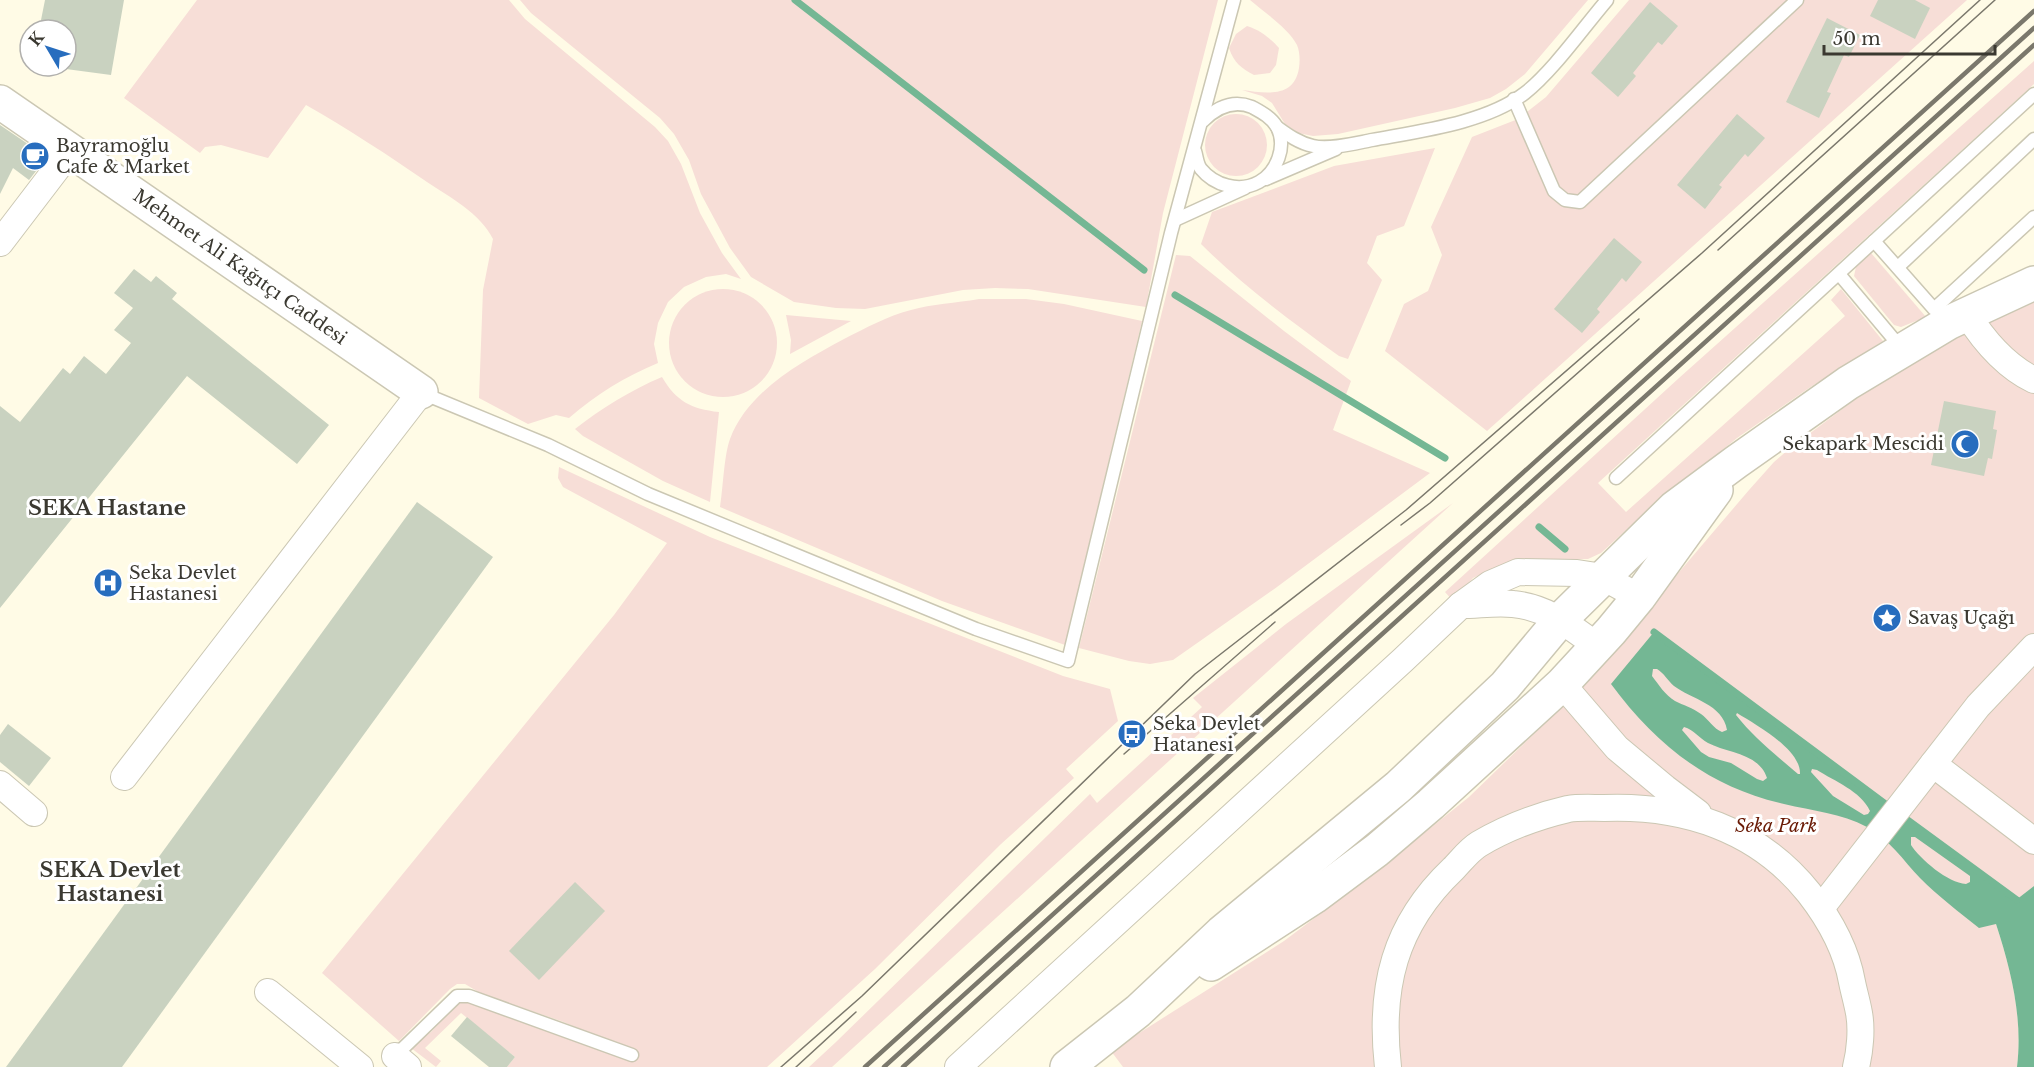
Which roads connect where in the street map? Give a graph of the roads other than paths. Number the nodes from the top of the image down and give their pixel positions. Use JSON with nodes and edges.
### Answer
{"nodes":[{"id":1,"x":1234,"y":0,"type":"edge"},
{"id":2,"x":1607,"y":0,"type":"edge"},
{"id":3,"x":1797,"y":0,"type":"edge"},
{"id":4,"x":2034,"y":94,"type":"edge"},
{"id":5,"x":1514,"y":99,"type":"junction"},
{"id":6,"x":0,"y":102,"type":"edge"},
{"id":7,"x":1202,"y":122,"type":"junction"},
{"id":8,"x":1277,"y":127,"type":"junction"},
{"id":9,"x":2034,"y":139,"type":"edge"},
{"id":10,"x":1347,"y":144,"type":"junction"},
{"id":11,"x":71,"y":150,"type":"junction"},
{"id":12,"x":1195,"y":150,"type":"junction"},
{"id":13,"x":1258,"y":182,"type":"junction"},
{"id":14,"x":2034,"y":217,"type":"edge"},
{"id":15,"x":1175,"y":220,"type":"junction"},
{"id":16,"x":1874,"y":241,"type":"junction"},
{"id":17,"x":0,"y":243,"type":"edge"},
{"id":18,"x":1898,"y":267,"type":"junction"},
{"id":19,"x":1839,"y":274,"type":"junction"},
{"id":20,"x":2034,"y":283,"type":"edge"},
{"id":21,"x":1968,"y":314,"type":"junction"},
{"id":22,"x":1902,"y":349,"type":"junction"},
{"id":23,"x":2034,"y":380,"type":"edge"},
{"id":24,"x":421,"y":392,"type":"junction"},
{"id":25,"x":1736,"y":462,"type":"junction"},
{"id":26,"x":1616,"y":478,"type":"dead end"},
{"id":27,"x":1604,"y":578,"type":"junction"},
{"id":28,"x":1638,"y":597,"type":"junction"},
{"id":29,"x":1461,"y":605,"type":"junction"},
{"id":30,"x":1561,"y":619,"type":"junction"},
{"id":31,"x":1597,"y":646,"type":"junction"},
{"id":32,"x":2034,"y":647,"type":"edge"},
{"id":33,"x":1562,"y":684,"type":"junction"},
{"id":34,"x":1933,"y":764,"type":"junction"},
{"id":35,"x":124,"y":777,"type":"dead end"},
{"id":36,"x":0,"y":784,"type":"edge"},
{"id":37,"x":34,"y":813,"type":"dead end"},
{"id":38,"x":1712,"y":823,"type":"junction"},
{"id":39,"x":2034,"y":841,"type":"edge"},
{"id":40,"x":1821,"y":908,"type":"junction"},
{"id":41,"x":268,"y":992,"type":"dead end"},
{"id":42,"x":1138,"y":1011,"type":"junction"},
{"id":43,"x":632,"y":1055,"type":"dead end"},
{"id":44,"x":401,"y":1062,"type":"edge"},
{"id":45,"x":1386,"y":1064,"type":"edge"},
{"id":46,"x":360,"y":1067,"type":"edge"},
{"id":47,"x":958,"y":1067,"type":"edge"},
{"id":48,"x":1067,"y":1067,"type":"edge"},
{"id":49,"x":1856,"y":1067,"type":"edge"}],
"edges":[{"from":1,"to":7,"type":"lane"},
{"from":2,"to":5,"type":"lane"},
{"from":3,"to":5,"type":"lane"},
{"from":4,"to":16,"type":"lane"},
{"from":5,"to":10,"type":"lane"},
{"from":6,"to":11,"type":"main road","name":"Mehmet Ali Kağıtçı Caddesi"},
{"from":7,"to":8,"type":"lane"},
{"from":7,"to":12,"type":"lane"},
{"from":8,"to":10,"type":"lane"},
{"from":8,"to":13,"type":"lane"},
{"from":9,"to":18,"type":"lane"},
{"from":10,"to":13,"type":"lane"},
{"from":11,"to":17,"type":"street"},
{"from":11,"to":24,"type":"main road","name":"Mehmet Ali Kağıtçı Caddesi"},
{"from":12,"to":13,"type":"lane"},
{"from":12,"to":15,"type":"lane"},
{"from":13,"to":15,"type":"lane"},
{"from":14,"to":18,"type":"lane"},
{"from":15,"to":24,"type":"lane"},
{"from":16,"to":18,"type":"lane"},
{"from":16,"to":19,"type":"lane"},
{"from":19,"to":22,"type":"lane"},
{"from":19,"to":26,"type":"lane"},
{"from":20,"to":21,"type":"main road"},
{"from":21,"to":22,"type":"main road"},
{"from":21,"to":23,"type":"street"},
{"from":22,"to":25,"type":"main road"},
{"from":24,"to":35,"type":"street"},
{"from":25,"to":27,"type":"main road"},
{"from":25,"to":28,"type":"main road"},
{"from":27,"to":28,"type":"street"},
{"from":27,"to":29,"type":"street"},
{"from":27,"to":30,"type":"main road"},
{"from":28,"to":31,"type":"main road"},
{"from":29,"to":30,"type":"street"},
{"from":29,"to":47,"type":"street"},
{"from":30,"to":31,"type":"street"},
{"from":30,"to":42,"type":"main road"},
{"from":31,"to":33,"type":"main road"},
{"from":32,"to":34,"type":"street"},
{"from":33,"to":38,"type":"street"},
{"from":33,"to":42,"type":"main road"},
{"from":34,"to":39,"type":"street"},
{"from":34,"to":40,"type":"street"},
{"from":36,"to":37,"type":"street"},
{"from":38,"to":40,"type":"street"},
{"from":38,"to":45,"type":"street"},
{"from":40,"to":49,"type":"street"},
{"from":41,"to":46,"type":"street"},
{"from":42,"to":48,"type":"main road"},
{"from":43,"to":44,"type":"lane"}]}
